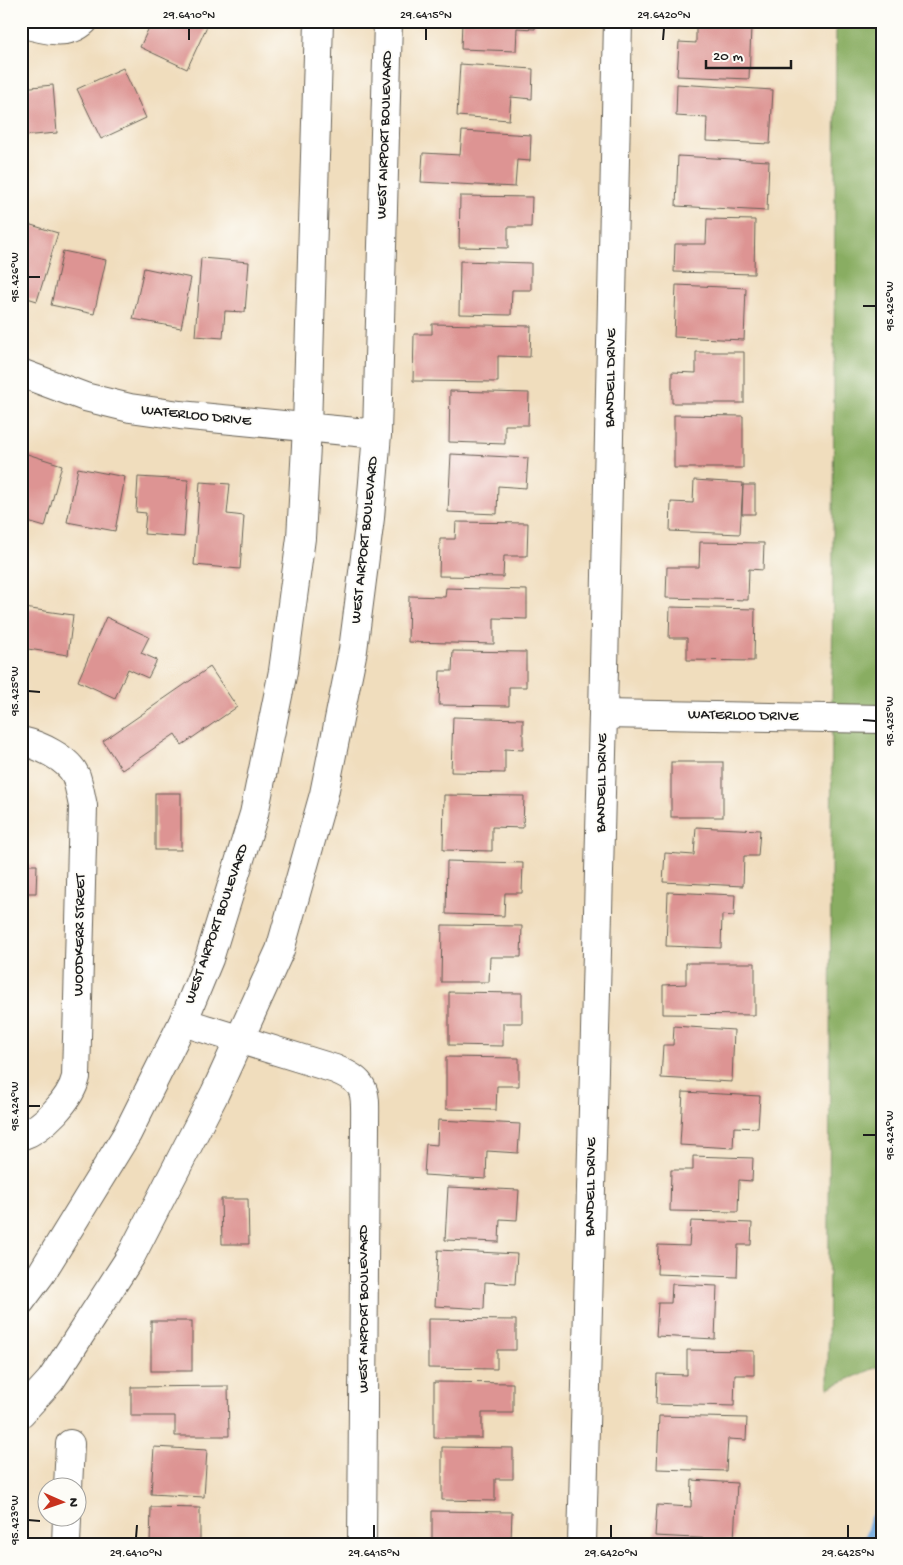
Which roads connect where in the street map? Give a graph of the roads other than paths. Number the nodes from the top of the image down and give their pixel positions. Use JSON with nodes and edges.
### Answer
{"nodes":[{"id":1,"x":84,"y":21,"type":"edge"},
{"id":2,"x":319,"y":21,"type":"edge"},
{"id":3,"x":388,"y":21,"type":"edge"},
{"id":4,"x":618,"y":21,"type":"edge"},
{"id":5,"x":21,"y":23,"type":"edge"},
{"id":6,"x":21,"y":373,"type":"edge"},
{"id":7,"x":306,"y":428,"type":"junction"},
{"id":8,"x":376,"y":434,"type":"junction"},
{"id":9,"x":604,"y":714,"type":"junction"},
{"id":10,"x":882,"y":719,"type":"edge"},
{"id":11,"x":21,"y":741,"type":"edge"},
{"id":12,"x":183,"y":1022,"type":"junction"},
{"id":13,"x":240,"y":1041,"type":"junction"},
{"id":14,"x":21,"y":1136,"type":"edge"},
{"id":15,"x":21,"y":1301,"type":"edge"},
{"id":16,"x":21,"y":1413,"type":"edge"},
{"id":17,"x":70,"y":1444,"type":"dead end"},
{"id":18,"x":68,"y":1478,"type":"edge"},
{"id":19,"x":67,"y":1528,"type":"edge"},
{"id":20,"x":66,"y":1544,"type":"edge"},
{"id":21,"x":362,"y":1544,"type":"edge"},
{"id":22,"x":582,"y":1544,"type":"edge"}],
"edges":[{"from":1,"to":5,"type":"street"},
{"from":2,"to":7,"type":"street","name":"WEST AIRPORT BOULEVARD"},
{"from":3,"to":8,"type":"street","name":"WEST AIRPORT BOULEVARD"},
{"from":4,"to":9,"type":"street","name":"BANDELL DRIVE"},
{"from":6,"to":7,"type":"street","name":"WATERLOO DRIVE"},
{"from":7,"to":8,"type":"street","name":"WATERLOO DRIVE"},
{"from":7,"to":12,"type":"street","name":"WEST AIRPORT BOULEVARD"},
{"from":8,"to":13,"type":"street","name":"WEST AIRPORT BOULEVARD"},
{"from":9,"to":10,"type":"street","name":"WATERLOO DRIVE"},
{"from":9,"to":22,"type":"street","name":"BANDELL DRIVE"},
{"from":11,"to":14,"type":"street","name":"WOODKERR STREET"},
{"from":12,"to":13,"type":"street","name":"WEST AIRPORT BOULEVARD"},
{"from":12,"to":15,"type":"street","name":"WEST AIRPORT BOULEVARD"},
{"from":13,"to":16,"type":"street","name":"WEST AIRPORT BOULEVARD"},
{"from":13,"to":21,"type":"street","name":"WEST AIRPORT BOULEVARD"},
{"from":17,"to":18,"type":"street"},
{"from":19,"to":20,"type":"street"}]}
